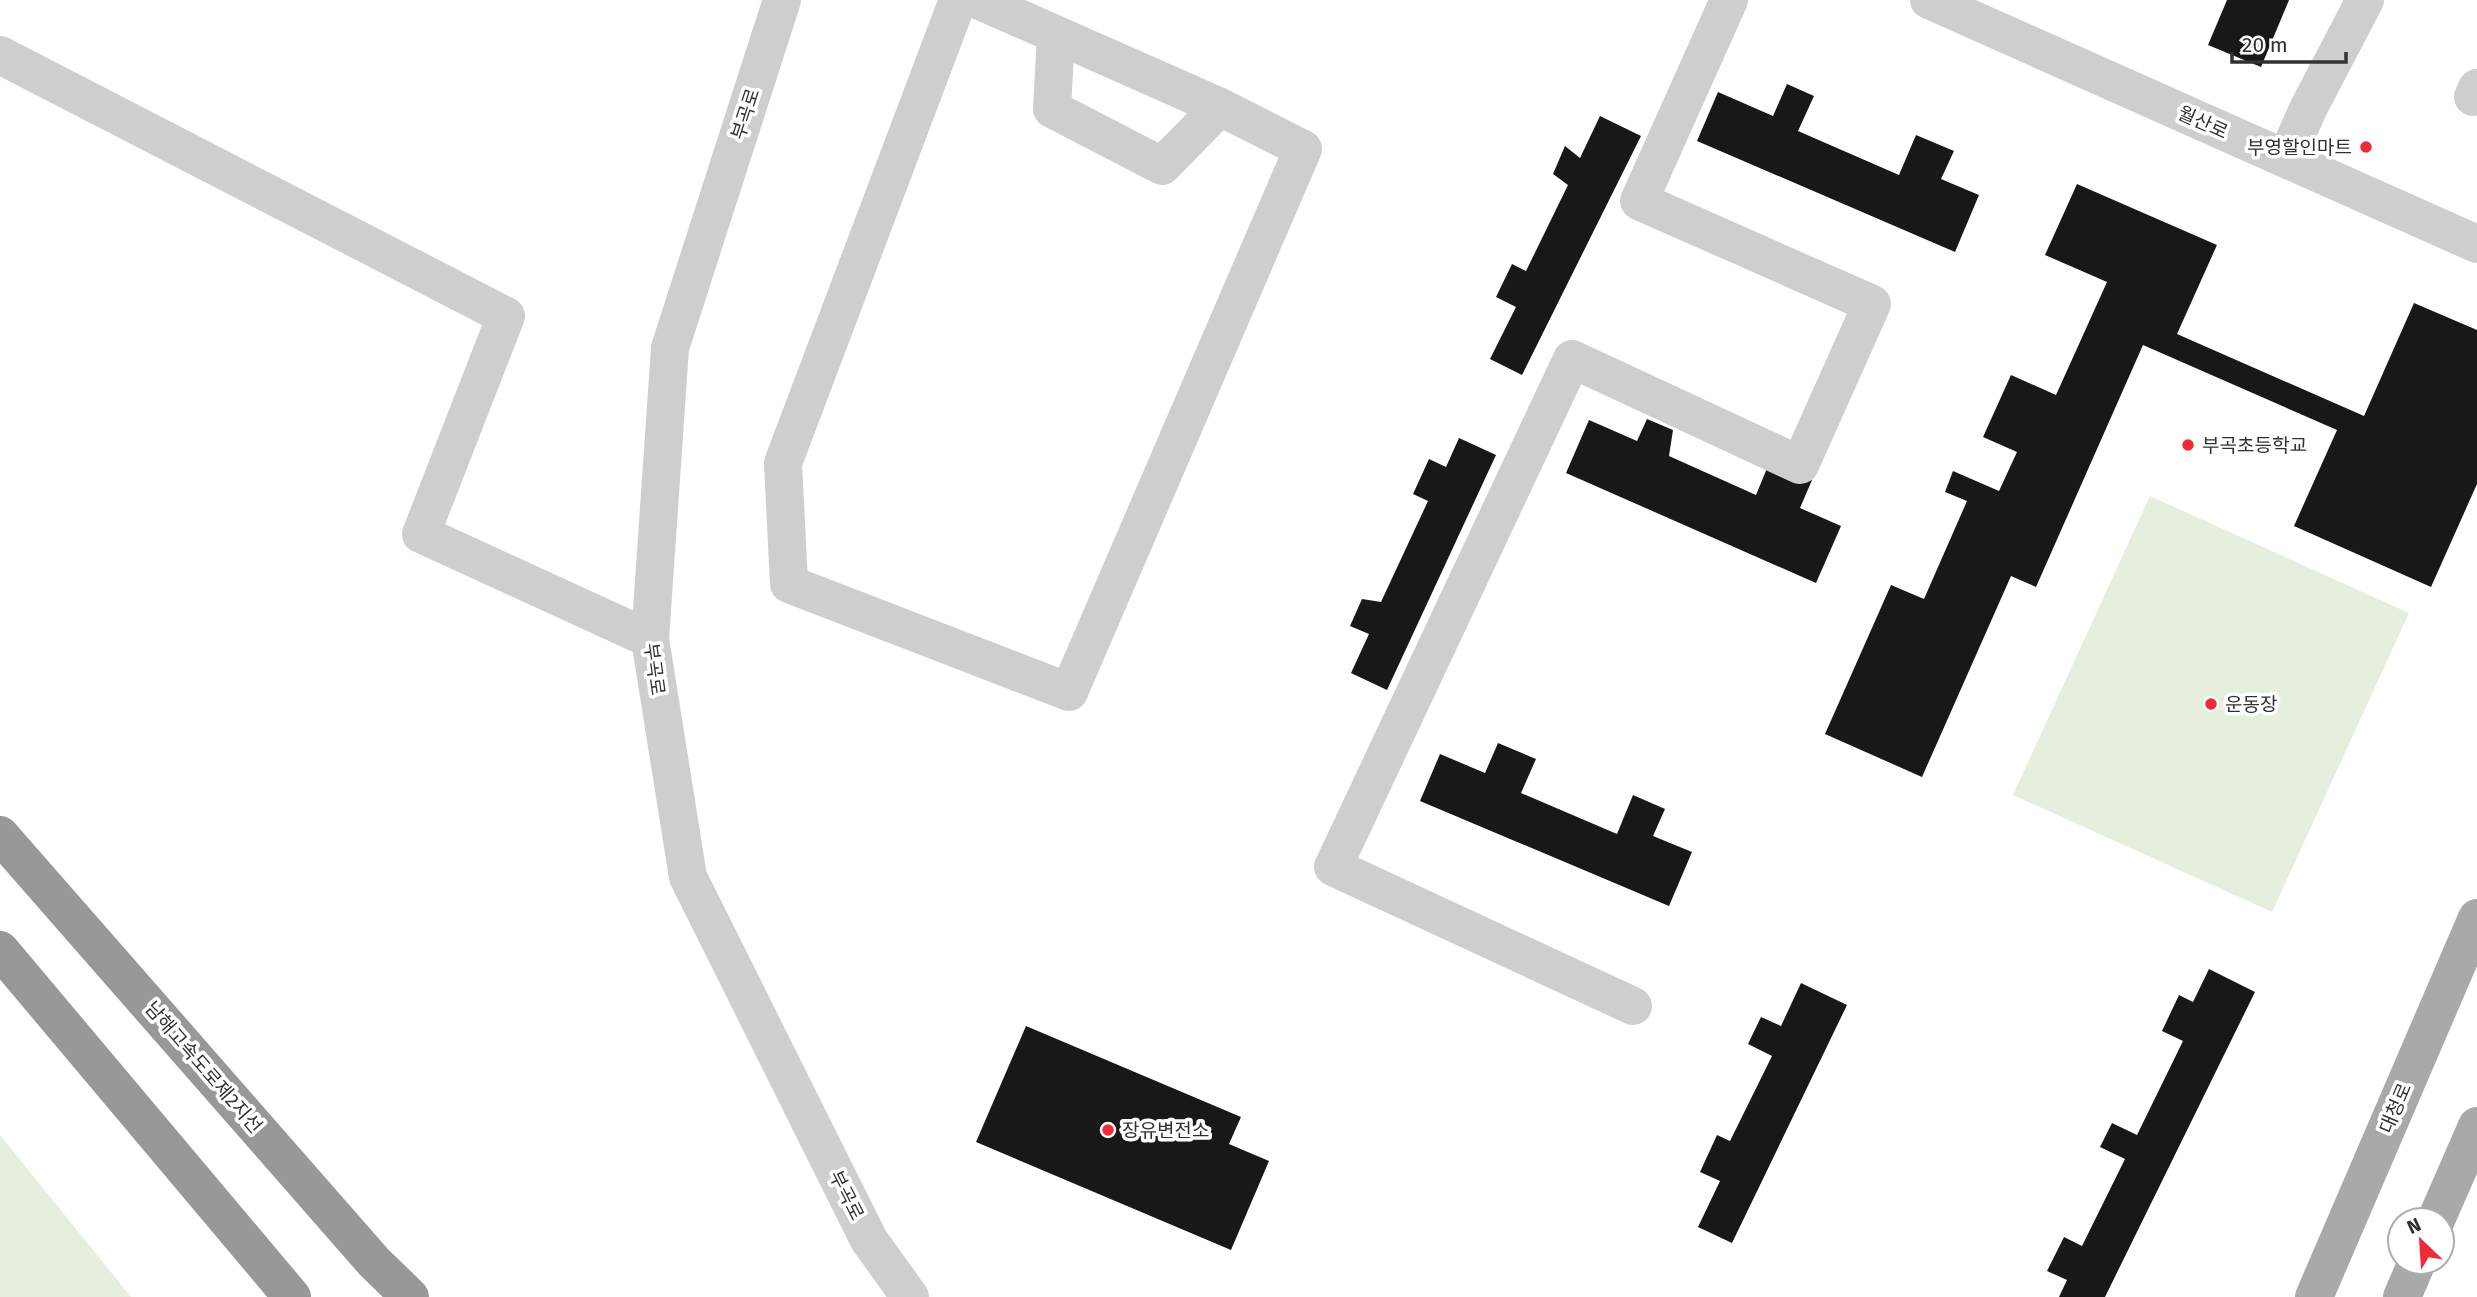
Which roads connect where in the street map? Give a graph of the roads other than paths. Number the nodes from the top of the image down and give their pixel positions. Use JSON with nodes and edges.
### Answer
{"nodes":[{"id":1,"x":782,"y":0,"type":"edge"},
{"id":2,"x":958,"y":0,"type":"edge"},
{"id":3,"x":978,"y":0,"type":"edge"},
{"id":4,"x":1729,"y":0,"type":"edge"},
{"id":5,"x":1929,"y":0,"type":"edge"},
{"id":6,"x":2365,"y":0,"type":"edge"},
{"id":7,"x":1056,"y":35,"type":"junction"},
{"id":8,"x":0,"y":55,"type":"edge"},
{"id":9,"x":1220,"y":107,"type":"junction"},
{"id":10,"x":2286,"y":159,"type":"junction"},
{"id":11,"x":2477,"y":244,"type":"edge"},
{"id":12,"x":650,"y":639,"type":"junction"},
{"id":13,"x":0,"y":835,"type":"edge"},
{"id":14,"x":2477,"y":918,"type":"edge"},
{"id":15,"x":0,"y":950,"type":"edge"},
{"id":16,"x":1633,"y":1006,"type":"dead end"},
{"id":17,"x":2477,"y":1126,"type":"edge"},
{"id":18,"x":2442,"y":1206,"type":"edge"},
{"id":19,"x":2411,"y":1276,"type":"edge"},
{"id":20,"x":292,"y":1297,"type":"edge"},
{"id":21,"x":410,"y":1297,"type":"edge"},
{"id":22,"x":910,"y":1297,"type":"edge"},
{"id":23,"x":2314,"y":1297,"type":"edge"},
{"id":24,"x":2402,"y":1297,"type":"edge"}],
"edges":[{"from":1,"to":12,"type":"street","name":"부곡로"},
{"from":2,"to":9,"type":"street"},
{"from":3,"to":7,"type":"street"},
{"from":4,"to":16,"type":"street"},
{"from":5,"to":10,"type":"street","name":"월산로"},
{"from":6,"to":10,"type":"street"},
{"from":7,"to":9,"type":"street"},
{"from":7,"to":9,"type":"street"},
{"from":8,"to":12,"type":"street"},
{"from":10,"to":11,"type":"street","name":"월산로"},
{"from":12,"to":22,"type":"street","name":"부곡로"},
{"from":13,"to":21,"type":"highway","name":"남해고속도로제2지선"},
{"from":14,"to":23,"type":"main road","name":"대청로"},
{"from":15,"to":20,"type":"highway"},
{"from":17,"to":18,"type":"main road"},
{"from":19,"to":24,"type":"main road"}]}
